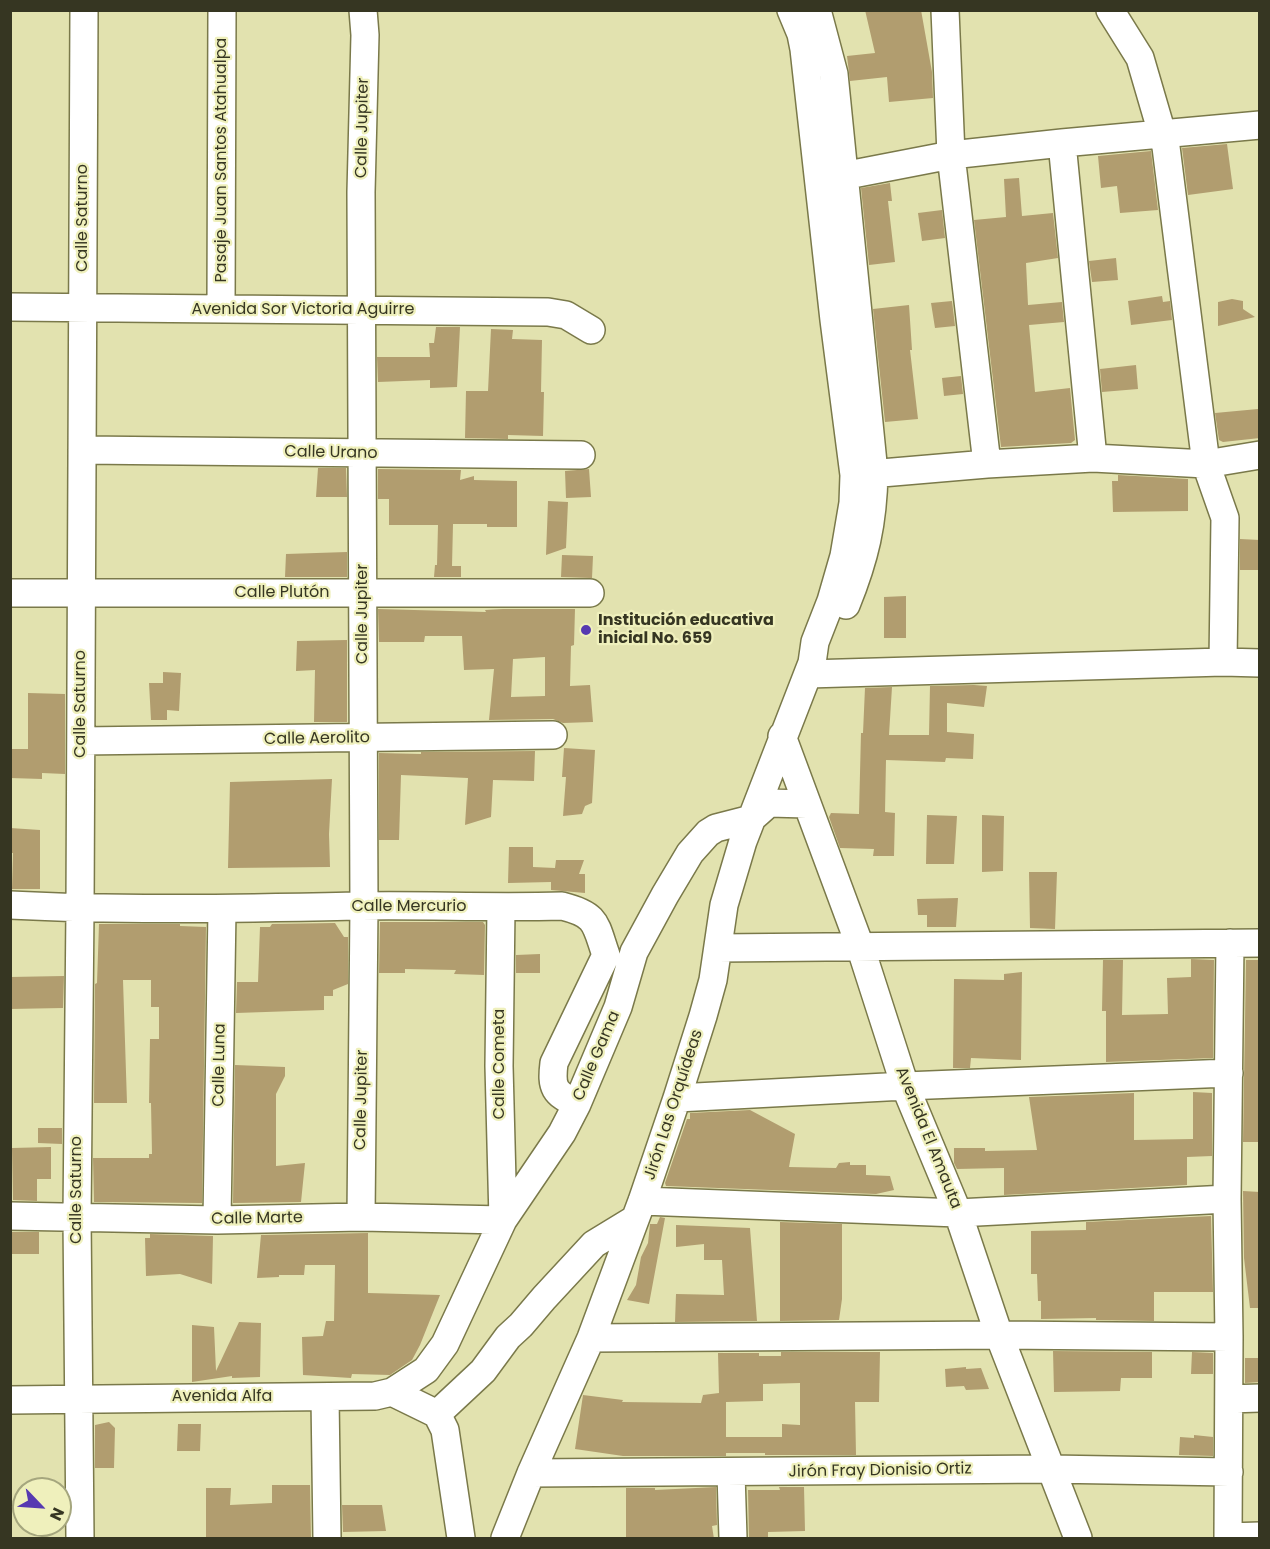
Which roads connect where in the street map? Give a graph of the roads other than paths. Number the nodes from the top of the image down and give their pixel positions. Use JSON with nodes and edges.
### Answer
{"nodes":[{"id":1,"x":84,"y":10,"type":"edge"},
{"id":2,"x":222,"y":10,"type":"edge"},
{"id":3,"x":363,"y":10,"type":"edge"},
{"id":4,"x":791,"y":10,"type":"edge"},
{"id":5,"x":817,"y":10,"type":"edge"},
{"id":6,"x":945,"y":10,"type":"edge"},
{"id":7,"x":1110,"y":10,"type":"edge"},
{"id":8,"x":1260,"y":125,"type":"edge"},
{"id":9,"x":1162,"y":135,"type":"junction"},
{"id":10,"x":1062,"y":143,"type":"junction"},
{"id":11,"x":951,"y":155,"type":"junction"},
{"id":12,"x":832,"y":178,"type":"junction"},
{"id":13,"x":10,"y":308,"type":"edge"},
{"id":14,"x":82,"y":309,"type":"junction"},
{"id":15,"x":221,"y":309,"type":"junction"},
{"id":16,"x":361,"y":310,"type":"junction"},
{"id":17,"x":591,"y":330,"type":"dead end"},
{"id":18,"x":82,"y":450,"type":"junction"},
{"id":19,"x":362,"y":454,"type":"junction"},
{"id":20,"x":581,"y":455,"type":"dead end"},
{"id":21,"x":1260,"y":455,"type":"edge"},
{"id":22,"x":1093,"y":459,"type":"junction"},
{"id":23,"x":987,"y":464,"type":"junction"},
{"id":24,"x":1206,"y":464,"type":"junction"},
{"id":25,"x":864,"y":474,"type":"junction"},
{"id":26,"x":10,"y":593,"type":"edge"},
{"id":27,"x":81,"y":593,"type":"junction"},
{"id":28,"x":362,"y":593,"type":"junction"},
{"id":29,"x":590,"y":593,"type":"dead end"},
{"id":30,"x":1223,"y":663,"type":"junction"},
{"id":31,"x":1260,"y":663,"type":"edge"},
{"id":32,"x":810,"y":668,"type":"junction"},
{"id":33,"x":553,"y":735,"type":"dead end"},
{"id":34,"x":782,"y":736,"type":"junction"},
{"id":35,"x":363,"y":739,"type":"junction"},
{"id":36,"x":81,"y":741,"type":"junction"},
{"id":37,"x":807,"y":804,"type":"junction"},
{"id":38,"x":751,"y":819,"type":"junction"},
{"id":39,"x":10,"y":905,"type":"edge"},
{"id":40,"x":364,"y":906,"type":"junction"},
{"id":41,"x":501,"y":908,"type":"junction"},
{"id":42,"x":80,"y":909,"type":"junction"},
{"id":43,"x":222,"y":910,"type":"junction"},
{"id":44,"x":1230,"y":943,"type":"junction"},
{"id":45,"x":1260,"y":943,"type":"edge"},
{"id":46,"x":860,"y":946,"type":"junction"},
{"id":47,"x":718,"y":948,"type":"junction"},
{"id":48,"x":1229,"y":1073,"type":"junction"},
{"id":49,"x":905,"y":1086,"type":"junction"},
{"id":50,"x":677,"y":1098,"type":"junction"},
{"id":51,"x":577,"y":1104,"type":"junction"},
{"id":52,"x":1227,"y":1199,"type":"junction"},
{"id":53,"x":638,"y":1210,"type":"junction"},
{"id":54,"x":958,"y":1213,"type":"junction"},
{"id":55,"x":10,"y":1216,"type":"edge"},
{"id":56,"x":77,"y":1217,"type":"junction"},
{"id":57,"x":361,"y":1217,"type":"junction"},
{"id":58,"x":217,"y":1220,"type":"junction"},
{"id":59,"x":503,"y":1220,"type":"junction"},
{"id":60,"x":999,"y":1335,"type":"junction"},
{"id":61,"x":1229,"y":1337,"type":"junction"},
{"id":62,"x":591,"y":1338,"type":"junction"},
{"id":63,"x":426,"y":1370,"type":"joint"},
{"id":64,"x":392,"y":1392,"type":"junction"},
{"id":65,"x":326,"y":1396,"type":"junction"},
{"id":66,"x":79,"y":1398,"type":"junction"},
{"id":67,"x":1260,"y":1398,"type":"edge"},
{"id":68,"x":1229,"y":1399,"type":"junction"},
{"id":69,"x":10,"y":1400,"type":"edge"},
{"id":70,"x":437,"y":1414,"type":"junction"},
{"id":71,"x":1050,"y":1469,"type":"junction"},
{"id":72,"x":1229,"y":1472,"type":"junction"},
{"id":73,"x":531,"y":1473,"type":"junction"},
{"id":74,"x":731,"y":1473,"type":"junction"},
{"id":75,"x":1260,"y":1536,"type":"edge"},
{"id":76,"x":1228,"y":1538,"type":"edge"},
{"id":77,"x":80,"y":1539,"type":"edge"},
{"id":78,"x":327,"y":1539,"type":"edge"},
{"id":79,"x":461,"y":1539,"type":"edge"},
{"id":80,"x":505,"y":1539,"type":"edge"},
{"id":81,"x":733,"y":1539,"type":"edge"},
{"id":82,"x":1078,"y":1539,"type":"edge"}],
"edges":[{"from":1,"to":14,"type":"street","name":"Calle Saturno"},
{"from":2,"to":15,"type":"street","name":"Pasaje Juan Santos Atahualpa"},
{"from":3,"to":16,"type":"street","name":"Calle Jupiter"},
{"from":4,"to":12,"type":"street"},
{"from":5,"to":12,"type":"street"},
{"from":6,"to":11,"type":"street"},
{"from":7,"to":9,"type":"street"},
{"from":8,"to":9,"type":"street"},
{"from":9,"to":10,"type":"street"},
{"from":9,"to":24,"type":"street"},
{"from":10,"to":11,"type":"street"},
{"from":10,"to":22,"type":"street"},
{"from":11,"to":12,"type":"street"},
{"from":11,"to":23,"type":"street"},
{"from":12,"to":25,"type":"street","name":"Jirón Las Orquídeas"},
{"from":13,"to":14,"type":"street","name":"Avenida Sor Victoria Aguirre"},
{"from":14,"to":15,"type":"street","name":"Avenida Sor Victoria Aguirre"},
{"from":14,"to":18,"type":"street","name":"Calle Saturno"},
{"from":15,"to":16,"type":"street","name":"Avenida Sor Victoria Aguirre"},
{"from":16,"to":17,"type":"street","name":"Avenida Sor Victoria Aguirre"},
{"from":16,"to":19,"type":"street","name":"Calle Jupiter"},
{"from":18,"to":19,"type":"street","name":"Calle Urano"},
{"from":18,"to":27,"type":"street","name":"Calle Saturno"},
{"from":19,"to":20,"type":"street","name":"Calle Urano"},
{"from":19,"to":28,"type":"street","name":"Calle Jupiter"},
{"from":21,"to":24,"type":"street"},
{"from":22,"to":23,"type":"street"},
{"from":22,"to":24,"type":"street"},
{"from":23,"to":25,"type":"street"},
{"from":24,"to":30,"type":"street"},
{"from":25,"to":32,"type":"street","name":"Jirón Las Orquídeas"},
{"from":26,"to":27,"type":"street","name":"Calle Plutón"},
{"from":27,"to":28,"type":"street","name":"Calle Plutón"},
{"from":27,"to":36,"type":"street","name":"Calle Saturno"},
{"from":28,"to":29,"type":"street","name":"Calle Plutón"},
{"from":28,"to":35,"type":"street","name":"Calle Jupiter"},
{"from":30,"to":31,"type":"street"},
{"from":30,"to":32,"type":"street"},
{"from":32,"to":34,"type":"street","name":"Jirón Las Orquídeas"},
{"from":33,"to":35,"type":"street","name":"Calle Aerolito"},
{"from":34,"to":37,"type":"street","name":"Avenida El Amauta"},
{"from":34,"to":38,"type":"street","name":"Jirón Las Orquídeas"},
{"from":35,"to":36,"type":"street","name":"Calle Aerolito"},
{"from":35,"to":40,"type":"street","name":"Calle Jupiter"},
{"from":36,"to":42,"type":"street","name":"Calle Saturno"},
{"from":37,"to":38,"type":"street","name":"Calle Gama"},
{"from":37,"to":46,"type":"street","name":"Avenida El Amauta"},
{"from":38,"to":47,"type":"street","name":"Jirón Las Orquídeas"},
{"from":38,"to":51,"type":"street","name":"Calle Gama"},
{"from":39,"to":42,"type":"street","name":"Calle Mercurio"},
{"from":40,"to":41,"type":"street","name":"Calle Mercurio"},
{"from":40,"to":43,"type":"street","name":"Calle Mercurio"},
{"from":40,"to":57,"type":"street","name":"Calle Jupiter"},
{"from":41,"to":51,"type":"street","name":"Calle Mercurio"},
{"from":41,"to":59,"type":"street","name":"Calle Cometa"},
{"from":42,"to":43,"type":"street","name":"Calle Mercurio"},
{"from":42,"to":56,"type":"street","name":"Calle Saturno"},
{"from":43,"to":58,"type":"street","name":"Calle Luna"},
{"from":44,"to":45,"type":"street"},
{"from":44,"to":46,"type":"street"},
{"from":44,"to":48,"type":"street"},
{"from":46,"to":47,"type":"street"},
{"from":46,"to":49,"type":"street","name":"Avenida El Amauta"},
{"from":47,"to":50,"type":"street","name":"Jirón Las Orquídeas"},
{"from":48,"to":49,"type":"street"},
{"from":48,"to":52,"type":"street"},
{"from":49,"to":50,"type":"street"},
{"from":49,"to":54,"type":"street","name":"Avenida El Amauta"},
{"from":50,"to":53,"type":"street","name":"Jirón Las Orquídeas"},
{"from":51,"to":59,"type":"street","name":"Calle Gama"},
{"from":52,"to":54,"type":"street"},
{"from":52,"to":61,"type":"street"},
{"from":53,"to":54,"type":"street"},
{"from":53,"to":62,"type":"street","name":"Jirón Las Orquídeas"},
{"from":53,"to":70,"type":"street"},
{"from":54,"to":60,"type":"street","name":"Avenida El Amauta"},
{"from":55,"to":56,"type":"street","name":"Calle Marte"},
{"from":56,"to":58,"type":"street","name":"Calle Marte"},
{"from":56,"to":66,"type":"street","name":"Calle Saturno"},
{"from":57,"to":58,"type":"street","name":"Calle Marte"},
{"from":57,"to":59,"type":"street","name":"Calle Marte"},
{"from":59,"to":63,"type":"street","name":"Calle Gama"},
{"from":60,"to":61,"type":"street"},
{"from":60,"to":62,"type":"street"},
{"from":60,"to":71,"type":"street","name":"Avenida El Amauta"},
{"from":61,"to":68,"type":"street"},
{"from":62,"to":73,"type":"street","name":"Jirón Las Orquídeas"},
{"from":63,"to":64,"type":"street","name":"Avenida Alfa"},
{"from":64,"to":65,"type":"street","name":"Avenida Alfa"},
{"from":64,"to":70,"type":"street"},
{"from":65,"to":66,"type":"street","name":"Avenida Alfa"},
{"from":65,"to":78,"type":"street"},
{"from":66,"to":69,"type":"street","name":"Avenida Alfa"},
{"from":66,"to":77,"type":"street","name":"Calle Saturno"},
{"from":67,"to":68,"type":"street"},
{"from":68,"to":72,"type":"street"},
{"from":70,"to":79,"type":"street"},
{"from":71,"to":72,"type":"street","name":"Jirón Fray Dionisio Ortiz"},
{"from":71,"to":74,"type":"street","name":"Jirón Fray Dionisio Ortiz"},
{"from":71,"to":82,"type":"street","name":"Avenida El Amauta"},
{"from":72,"to":76,"type":"street"},
{"from":73,"to":74,"type":"street","name":"Jirón Fray Dionisio Ortiz"},
{"from":73,"to":80,"type":"street","name":"Jirón Las Orquídeas"},
{"from":74,"to":81,"type":"street"},
{"from":75,"to":76,"type":"street"}]}
